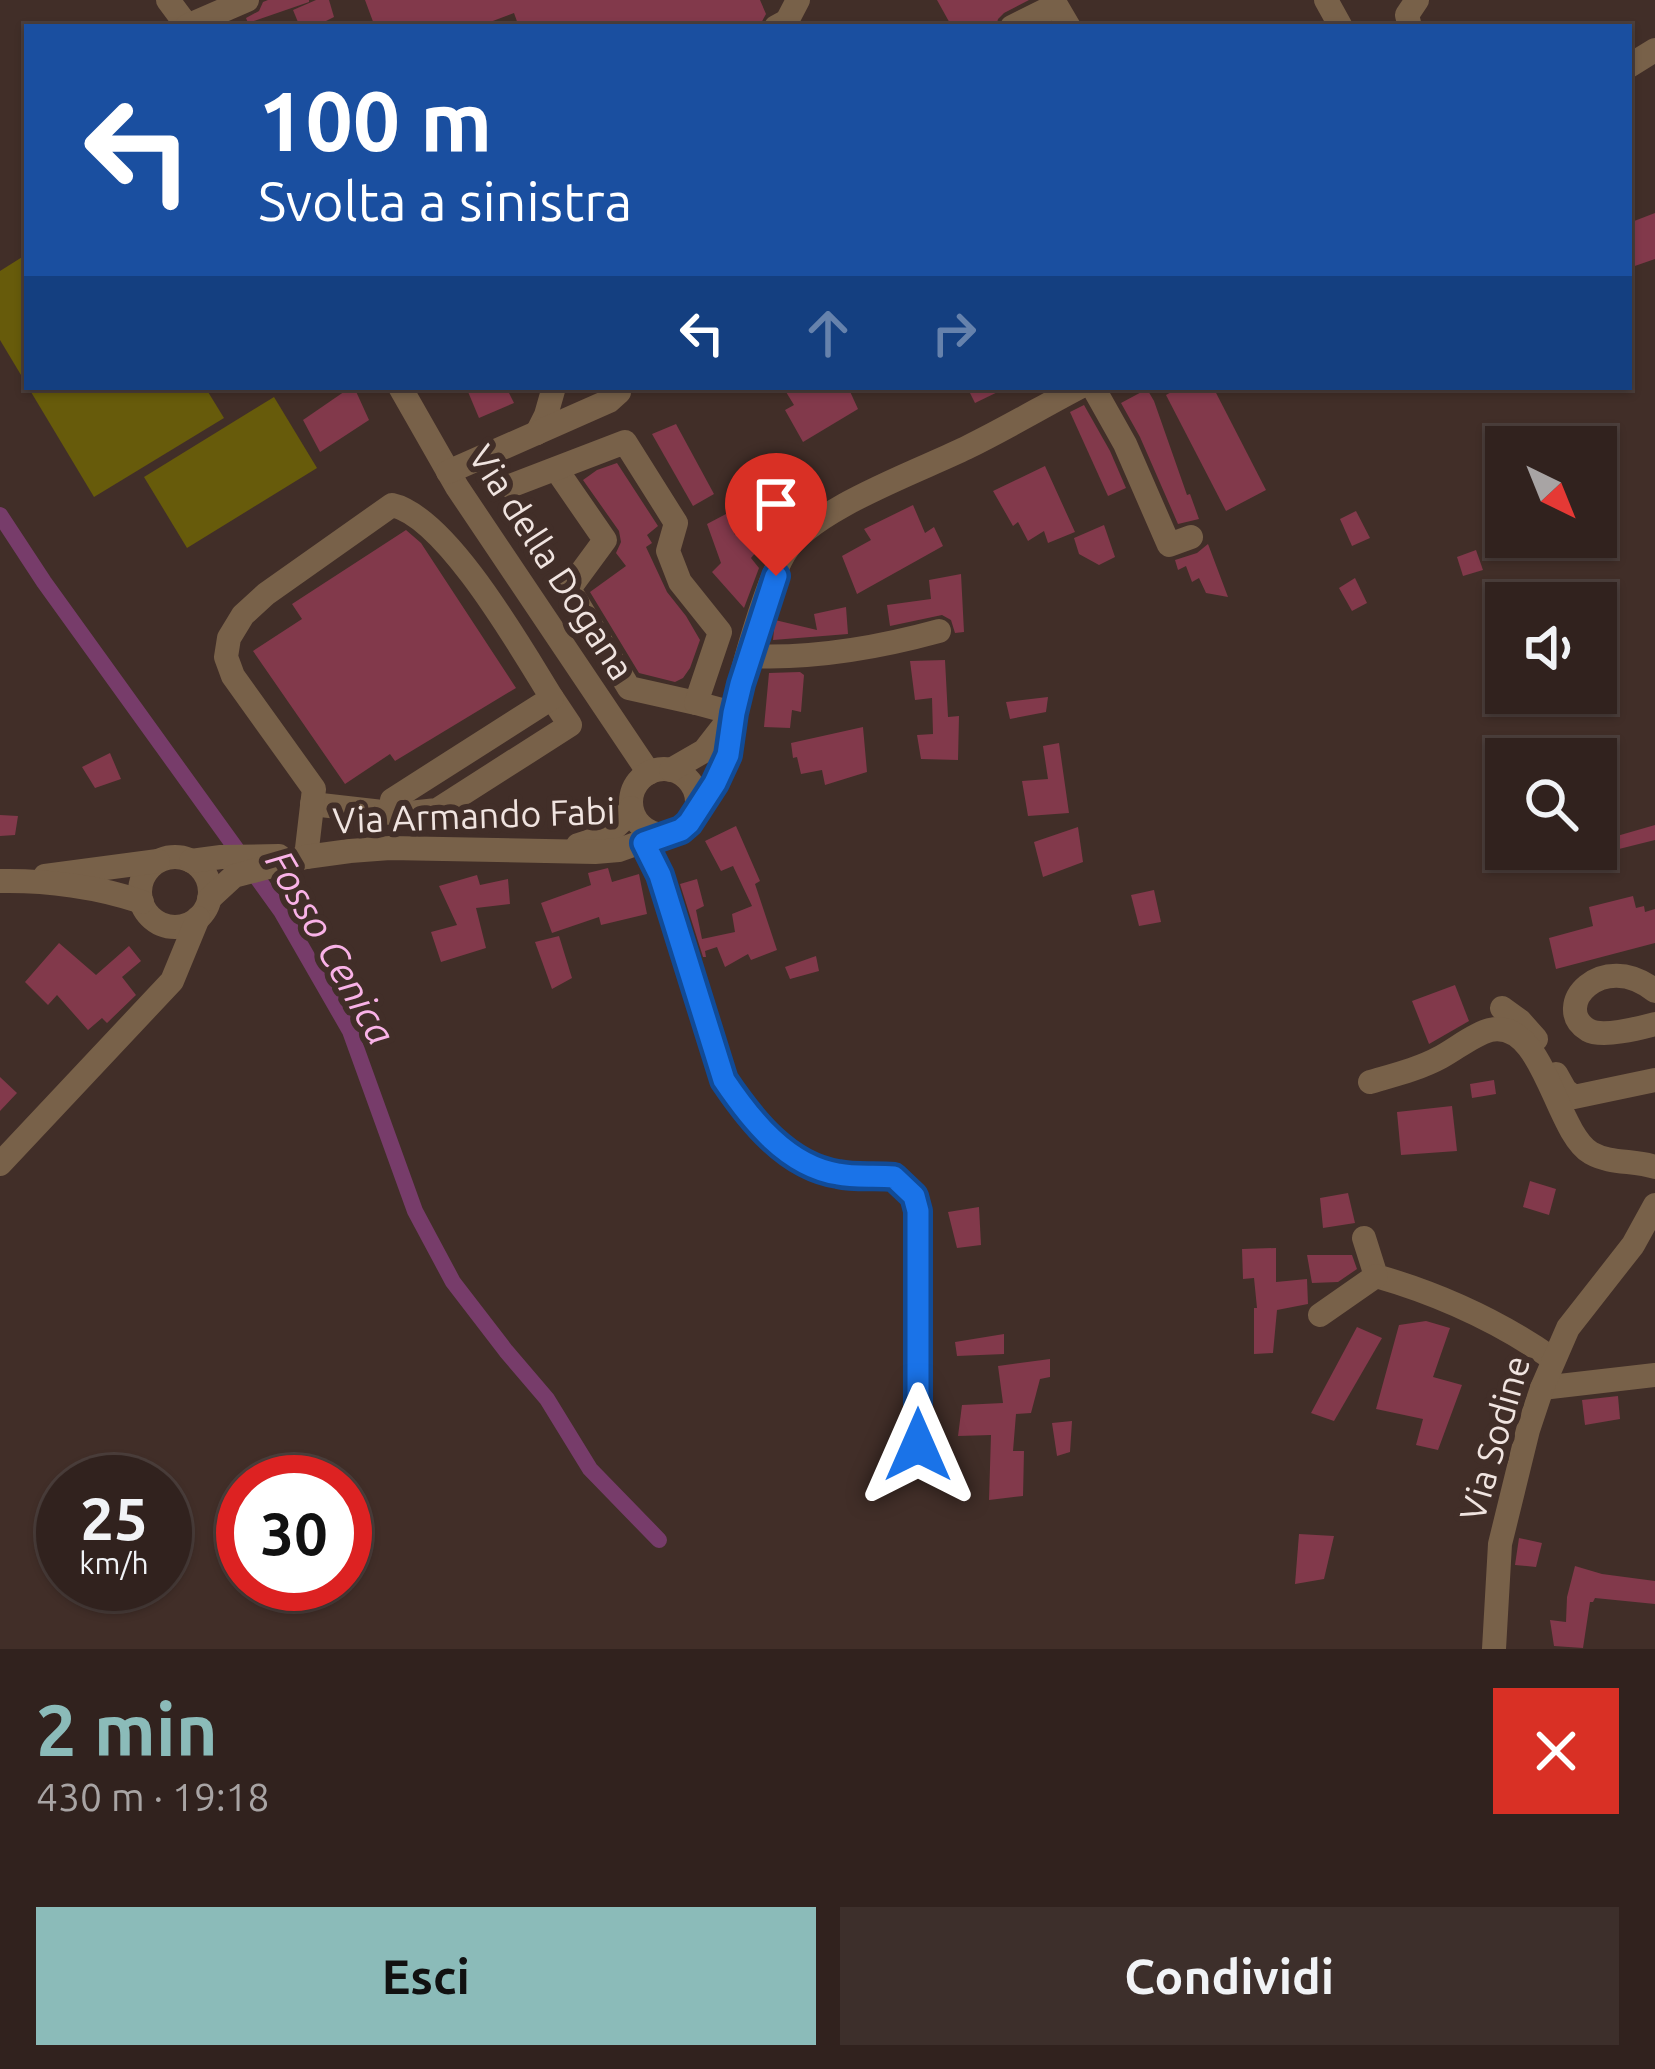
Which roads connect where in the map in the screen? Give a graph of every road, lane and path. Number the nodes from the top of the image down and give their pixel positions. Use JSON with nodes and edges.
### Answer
{"nodes":[{"id":1,"x":247,"y":0,"type":"edge"},
{"id":2,"x":1063,"y":11,"type":"edge"},
{"id":3,"x":192,"y":24,"type":"edge"},
{"id":4,"x":1022,"y":24,"type":"edge"},
{"id":5,"x":402,"y":390,"type":"edge"},
{"id":6,"x":553,"y":390,"type":"edge"},
{"id":7,"x":619,"y":390,"type":"edge"},
{"id":8,"x":1074,"y":390,"type":"edge"},
{"id":9,"x":1095,"y":390,"type":"edge"},
{"id":10,"x":537,"y":433,"type":"junction"},
{"id":11,"x":556,"y":469,"type":"junction"},
{"id":12,"x":448,"y":472,"type":"junction"},
{"id":13,"x":510,"y":486,"type":"dead end"},
{"id":14,"x":1191,"y":538,"type":"dead end"},
{"id":15,"x":938,"y":631,"type":"dead end"},
{"id":16,"x":749,"y":656,"type":"junction"},
{"id":17,"x":553,"y":698,"type":"junction"},
{"id":18,"x":696,"y":703,"type":"junction"},
{"id":19,"x":734,"y":713,"type":"junction"},
{"id":20,"x":660,"y":771,"type":"junction"},
{"id":21,"x":392,"y":800,"type":"dead end"},
{"id":22,"x":313,"y":803,"type":"junction"},
{"id":23,"x":632,"y":808,"type":"junction"},
{"id":24,"x":694,"y":814,"type":"junction"},
{"id":25,"x":652,"y":839,"type":"junction"},
{"id":26,"x":552,"y":851,"type":"junction"},
{"id":27,"x":306,"y":857,"type":"junction"},
{"id":28,"x":191,"y":861,"type":"junction"},
{"id":29,"x":158,"y":862,"type":"junction"},
{"id":30,"x":228,"y":866,"type":"junction"},
{"id":31,"x":9,"y":881,"type":"edge"},
{"id":32,"x":203,"y":909,"type":"junction"},
{"id":33,"x":149,"y":911,"type":"junction"},
{"id":34,"x":1655,"y":992,"type":"edge"},
{"id":35,"x":160,"y":995,"type":"junction"},
{"id":36,"x":1502,"y":1008,"type":"dead end"},
{"id":37,"x":1655,"y":1024,"type":"edge"},
{"id":38,"x":1655,"y":1080,"type":"edge"},
{"id":39,"x":1370,"y":1082,"type":"dead end"},
{"id":40,"x":0,"y":1164,"type":"edge"},
{"id":41,"x":1655,"y":1167,"type":"edge"},
{"id":42,"x":1655,"y":1205,"type":"edge"},
{"id":43,"x":1364,"y":1238,"type":"dead end"},
{"id":44,"x":1376,"y":1276,"type":"junction"},
{"id":45,"x":1320,"y":1315,"type":"dead end"},
{"id":46,"x":1553,"y":1359,"type":"junction"},
{"id":47,"x":1655,"y":1375,"type":"edge"},
{"id":48,"x":1542,"y":1388,"type":"junction"},
{"id":49,"x":918,"y":1445,"type":"dead end"},
{"id":50,"x":1494,"y":1649,"type":"edge"}],
"edges":[{"from":1,"to":3,"type":"street"},
{"from":2,"to":4,"type":"street"},
{"from":5,"to":12,"type":"street","name":"Via della Dogana"},
{"from":6,"to":10,"type":"street"},
{"from":7,"to":10,"type":"street"},
{"from":8,"to":16,"type":"street"},
{"from":9,"to":14,"type":"street"},
{"from":10,"to":12,"type":"street"},
{"from":11,"to":13,"type":"street"},
{"from":11,"to":18,"type":"street"},
{"from":11,"to":18,"type":"street"},
{"from":12,"to":20,"type":"street","name":"Via della Dogana"},
{"from":15,"to":16,"type":"street"},
{"from":16,"to":19,"type":"street"},
{"from":17,"to":21,"type":"street"},
{"from":17,"to":22,"type":"street"},
{"from":17,"to":22,"type":"street"},
{"from":18,"to":19,"type":"street"},
{"from":19,"to":20,"type":"street"},
{"from":19,"to":24,"type":"street"},
{"from":20,"to":23,"type":"street"},
{"from":20,"to":24,"type":"street"},
{"from":22,"to":27,"type":"street"},
{"from":23,"to":25,"type":"street"},
{"from":23,"to":26,"type":"street"},
{"from":24,"to":25,"type":"street"},
{"from":25,"to":26,"type":"street","name":"Via Armando Fabi"},
{"from":25,"to":49,"type":"street"},
{"from":26,"to":27,"type":"street","name":"Via Armando Fabi"},
{"from":27,"to":30,"type":"street","name":"Via Armando Fabi"},
{"from":28,"to":29,"type":"street"},
{"from":28,"to":30,"type":"street","name":"Via Armando Fabi"},
{"from":28,"to":32,"type":"street"},
{"from":29,"to":31,"type":"street"},
{"from":29,"to":33,"type":"street"},
{"from":30,"to":32,"type":"street","name":"Via Armando Fabi"},
{"from":31,"to":33,"type":"street"},
{"from":32,"to":33,"type":"street"},
{"from":32,"to":35,"type":"street"},
{"from":33,"to":35,"type":"street"},
{"from":34,"to":37,"type":"street"},
{"from":35,"to":40,"type":"street"},
{"from":36,"to":38,"type":"street"},
{"from":39,"to":41,"type":"street"},
{"from":42,"to":46,"type":"street","name":"Via Sodine"},
{"from":43,"to":44,"type":"street"},
{"from":44,"to":45,"type":"street"},
{"from":44,"to":46,"type":"street"},
{"from":46,"to":48,"type":"street","name":"Via Sodine"},
{"from":47,"to":48,"type":"street"},
{"from":48,"to":50,"type":"street","name":"Via Sodine"}]}
